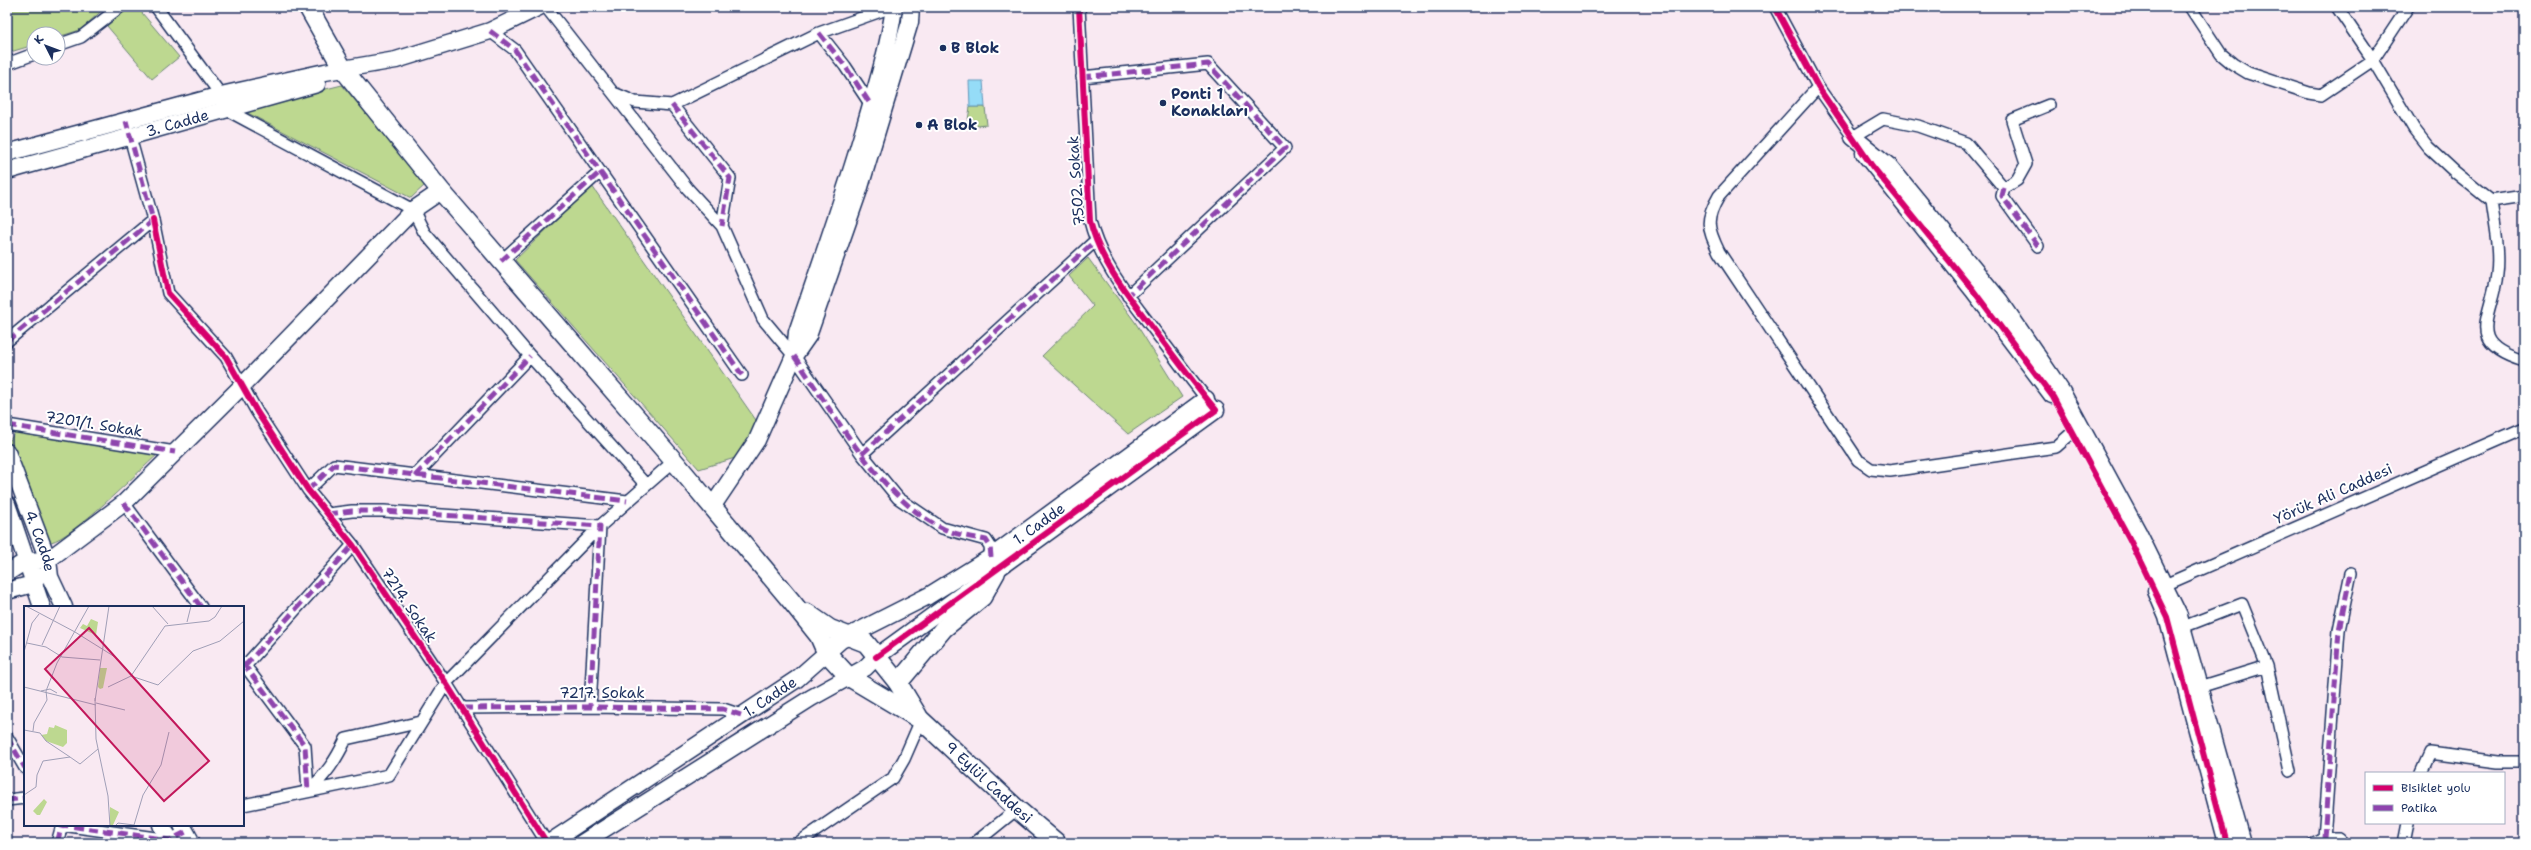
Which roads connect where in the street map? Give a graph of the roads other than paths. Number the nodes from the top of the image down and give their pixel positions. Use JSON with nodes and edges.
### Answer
{"nodes":[{"id":1,"x":120,"y":7,"type":"edge"},
{"id":2,"x":156,"y":7,"type":"edge"},
{"id":3,"x":308,"y":7,"type":"edge"},
{"id":4,"x":539,"y":7,"type":"edge"},
{"id":5,"x":546,"y":7,"type":"edge"},
{"id":6,"x":893,"y":7,"type":"edge"},
{"id":7,"x":911,"y":7,"type":"edge"},
{"id":8,"x":1079,"y":7,"type":"edge"},
{"id":9,"x":1776,"y":7,"type":"edge"},
{"id":10,"x":2190,"y":7,"type":"edge"},
{"id":11,"x":2337,"y":7,"type":"edge"},
{"id":12,"x":2408,"y":7,"type":"edge"},
{"id":13,"x":490,"y":30,"type":"junction"},
{"id":14,"x":819,"y":33,"type":"junction"},
{"id":15,"x":66,"y":42,"type":"edge"},
{"id":16,"x":26,"y":57,"type":"edge"},
{"id":17,"x":2374,"y":60,"type":"junction"},
{"id":18,"x":7,"y":64,"type":"edge"},
{"id":19,"x":344,"y":69,"type":"junction"},
{"id":20,"x":1082,"y":77,"type":"junction"},
{"id":21,"x":1818,"y":87,"type":"junction"},
{"id":22,"x":614,"y":93,"type":"junction"},
{"id":23,"x":223,"y":102,"type":"junction"},
{"id":24,"x":672,"y":105,"type":"junction"},
{"id":25,"x":871,"y":105,"type":"junction"},
{"id":26,"x":2049,"y":105,"type":"dead end"},
{"id":27,"x":126,"y":121,"type":"junction"},
{"id":28,"x":130,"y":137,"type":"junction"},
{"id":29,"x":1853,"y":137,"type":"junction"},
{"id":30,"x":7,"y":153,"type":"edge"},
{"id":31,"x":7,"y":171,"type":"edge"},
{"id":32,"x":600,"y":172,"type":"junction"},
{"id":33,"x":2004,"y":188,"type":"junction"},
{"id":34,"x":441,"y":191,"type":"junction"},
{"id":35,"x":2524,"y":196,"type":"edge"},
{"id":36,"x":2491,"y":201,"type":"junction"},
{"id":37,"x":413,"y":210,"type":"junction"},
{"id":38,"x":153,"y":220,"type":"junction"},
{"id":39,"x":722,"y":226,"type":"junction"},
{"id":40,"x":1095,"y":241,"type":"junction"},
{"id":41,"x":2038,"y":246,"type":"dead end"},
{"id":42,"x":501,"y":260,"type":"junction"},
{"id":43,"x":1128,"y":296,"type":"junction"},
{"id":44,"x":7,"y":341,"type":"edge"},
{"id":45,"x":530,"y":356,"type":"junction"},
{"id":46,"x":794,"y":356,"type":"junction"},
{"id":47,"x":2524,"y":361,"type":"edge"},
{"id":48,"x":742,"y":375,"type":"dead end"},
{"id":49,"x":242,"y":386,"type":"junction"},
{"id":50,"x":1211,"y":405,"type":"joint"},
{"id":51,"x":7,"y":425,"type":"edge"},
{"id":52,"x":2524,"y":428,"type":"edge"},
{"id":53,"x":2073,"y":432,"type":"junction"},
{"id":54,"x":7,"y":452,"type":"edge"},
{"id":55,"x":175,"y":452,"type":"junction"},
{"id":56,"x":862,"y":454,"type":"junction"},
{"id":57,"x":674,"y":461,"type":"junction"},
{"id":58,"x":415,"y":476,"type":"junction"},
{"id":59,"x":646,"y":485,"type":"junction"},
{"id":60,"x":308,"y":490,"type":"junction"},
{"id":61,"x":627,"y":501,"type":"junction"},
{"id":62,"x":124,"y":502,"type":"junction"},
{"id":63,"x":7,"y":504,"type":"edge"},
{"id":64,"x":712,"y":507,"type":"junction"},
{"id":65,"x":328,"y":514,"type":"junction"},
{"id":66,"x":600,"y":526,"type":"junction"},
{"id":67,"x":353,"y":545,"type":"junction"},
{"id":68,"x":48,"y":560,"type":"junction"},
{"id":69,"x":26,"y":561,"type":"junction"},
{"id":70,"x":994,"y":565,"type":"junction"},
{"id":71,"x":7,"y":573,"type":"edge"},
{"id":72,"x":2351,"y":573,"type":"dead end"},
{"id":73,"x":33,"y":584,"type":"junction"},
{"id":74,"x":2160,"y":587,"type":"junction"},
{"id":75,"x":7,"y":591,"type":"edge"},
{"id":76,"x":792,"y":602,"type":"junction"},
{"id":77,"x":42,"y":606,"type":"edge"},
{"id":78,"x":64,"y":606,"type":"edge"},
{"id":79,"x":200,"y":606,"type":"edge"},
{"id":80,"x":2182,"y":627,"type":"junction"},
{"id":81,"x":852,"y":636,"type":"junction"},
{"id":82,"x":826,"y":652,"type":"junction"},
{"id":83,"x":876,"y":657,"type":"junction"},
{"id":84,"x":244,"y":664,"type":"edge"},
{"id":85,"x":2267,"y":666,"type":"junction"},
{"id":86,"x":849,"y":677,"type":"junction"},
{"id":87,"x":446,"y":683,"type":"junction"},
{"id":88,"x":898,"y":683,"type":"junction"},
{"id":89,"x":2199,"y":687,"type":"junction"},
{"id":90,"x":590,"y":707,"type":"junction"},
{"id":91,"x":462,"y":708,"type":"junction"},
{"id":92,"x":741,"y":715,"type":"junction"},
{"id":93,"x":921,"y":720,"type":"junction"},
{"id":94,"x":421,"y":722,"type":"junction"},
{"id":95,"x":7,"y":738,"type":"edge"},
{"id":96,"x":2524,"y":762,"type":"edge"},
{"id":97,"x":24,"y":766,"type":"edge"},
{"id":98,"x":2290,"y":771,"type":"dead end"},
{"id":99,"x":2421,"y":772,"type":"edge"},
{"id":100,"x":308,"y":790,"type":"junction"},
{"id":101,"x":24,"y":798,"type":"edge"},
{"id":102,"x":7,"y":800,"type":"edge"},
{"id":103,"x":244,"y":805,"type":"edge"},
{"id":104,"x":1017,"y":809,"type":"junction"},
{"id":105,"x":2407,"y":824,"type":"edge"},
{"id":106,"x":62,"y":826,"type":"edge"},
{"id":107,"x":69,"y":826,"type":"edge"},
{"id":108,"x":162,"y":826,"type":"edge"},
{"id":109,"x":187,"y":833,"type":"edge"},
{"id":110,"x":2319,"y":840,"type":"edge"},
{"id":111,"x":171,"y":841,"type":"edge"},
{"id":112,"x":58,"y":843,"type":"edge"},
{"id":113,"x":548,"y":843,"type":"edge"},
{"id":114,"x":582,"y":843,"type":"edge"},
{"id":115,"x":798,"y":843,"type":"edge"},
{"id":116,"x":976,"y":843,"type":"edge"},
{"id":117,"x":1057,"y":843,"type":"edge"},
{"id":118,"x":2227,"y":843,"type":"edge"},
{"id":119,"x":2243,"y":843,"type":"edge"},
{"id":120,"x":2344,"y":843,"type":"edge"},
{"id":121,"x":2403,"y":843,"type":"edge"}],
"edges":[{"from":1,"to":15,"type":"street"},
{"from":2,"to":23,"type":"street"},
{"from":3,"to":19,"type":"main road","name":"9 Eylül Caddesi"},
{"from":4,"to":13,"type":"street","name":"3. Cadde"},
{"from":5,"to":22,"type":"street"},
{"from":6,"to":14,"type":"street"},
{"from":6,"to":25,"type":"street"},
{"from":7,"to":46,"type":"street"},
{"from":8,"to":20,"type":"street","name":"7502. Sokak"},
{"from":9,"to":21,"type":"street"},
{"from":10,"to":17,"type":"street"},
{"from":11,"to":17,"type":"street"},
{"from":12,"to":17,"type":"street"},
{"from":13,"to":19,"type":"street","name":"3. Cadde"},
{"from":13,"to":32,"type":"street"},
{"from":14,"to":24,"type":"street"},
{"from":14,"to":25,"type":"street"},
{"from":16,"to":18,"type":"street"},
{"from":17,"to":36,"type":"street"},
{"from":19,"to":23,"type":"street","name":"3. Cadde"},
{"from":19,"to":34,"type":"main road","name":"9 Eylül Caddesi"},
{"from":20,"to":40,"type":"street","name":"7502. Sokak"},
{"from":20,"to":43,"type":"street"},
{"from":21,"to":29,"type":"street"},
{"from":21,"to":53,"type":"street"},
{"from":22,"to":24,"type":"street"},
{"from":22,"to":39,"type":"street"},
{"from":23,"to":27,"type":"street","name":"3. Cadde"},
{"from":23,"to":28,"type":"street","name":"3. Cadde"},
{"from":23,"to":37,"type":"street"},
{"from":24,"to":39,"type":"street"},
{"from":25,"to":46,"type":"street"},
{"from":26,"to":33,"type":"street"},
{"from":27,"to":28,"type":"street","name":"7214. Sokak"},
{"from":27,"to":30,"type":"street","name":"3. Cadde"},
{"from":28,"to":31,"type":"street","name":"3. Cadde"},
{"from":28,"to":38,"type":"street","name":"7214. Sokak"},
{"from":29,"to":33,"type":"street"},
{"from":29,"to":53,"type":"street"},
{"from":29,"to":74,"type":"street"},
{"from":32,"to":42,"type":"street"},
{"from":32,"to":48,"type":"street"},
{"from":33,"to":41,"type":"street"},
{"from":34,"to":37,"type":"street"},
{"from":34,"to":42,"type":"main road","name":"9 Eylül Caddesi"},
{"from":35,"to":36,"type":"street"},
{"from":36,"to":47,"type":"street"},
{"from":37,"to":45,"type":"street"},
{"from":37,"to":49,"type":"street"},
{"from":38,"to":44,"type":"street"},
{"from":38,"to":49,"type":"street","name":"7214. Sokak"},
{"from":39,"to":46,"type":"street"},
{"from":40,"to":43,"type":"street","name":"7502. Sokak"},
{"from":40,"to":56,"type":"street"},
{"from":42,"to":57,"type":"main road","name":"9 Eylül Caddesi"},
{"from":43,"to":50,"type":"street","name":"7502. Sokak"},
{"from":45,"to":58,"type":"street"},
{"from":45,"to":59,"type":"street"},
{"from":46,"to":56,"type":"street"},
{"from":46,"to":64,"type":"street"},
{"from":49,"to":55,"type":"street"},
{"from":49,"to":60,"type":"street","name":"7214. Sokak"},
{"from":50,"to":70,"type":"street","name":"1. Cadde"},
{"from":51,"to":55,"type":"street","name":"7201/1. Sokak"},
{"from":52,"to":74,"type":"street","name":"Yörük Ali Caddesi"},
{"from":53,"to":74,"type":"street"},
{"from":54,"to":68,"type":"street","name":"4. Cadde"},
{"from":55,"to":62,"type":"street"},
{"from":56,"to":70,"type":"street"},
{"from":57,"to":59,"type":"street"},
{"from":57,"to":64,"type":"main road","name":"9 Eylül Caddesi"},
{"from":58,"to":60,"type":"street"},
{"from":58,"to":61,"type":"street"},
{"from":59,"to":61,"type":"street"},
{"from":60,"to":65,"type":"street","name":"7214. Sokak"},
{"from":61,"to":66,"type":"street"},
{"from":62,"to":68,"type":"street"},
{"from":62,"to":79,"type":"street"},
{"from":63,"to":69,"type":"street","name":"4. Cadde"},
{"from":64,"to":76,"type":"main road","name":"9 Eylül Caddesi"},
{"from":65,"to":66,"type":"street"},
{"from":65,"to":67,"type":"street","name":"7214. Sokak"},
{"from":66,"to":87,"type":"street"},
{"from":66,"to":90,"type":"street"},
{"from":67,"to":84,"type":"street"},
{"from":67,"to":87,"type":"street","name":"7214. Sokak"},
{"from":68,"to":69,"type":"street"},
{"from":68,"to":73,"type":"street"},
{"from":68,"to":78,"type":"street","name":"4. Cadde"},
{"from":69,"to":71,"type":"street"},
{"from":69,"to":73,"type":"street","name":"4. Cadde"},
{"from":70,"to":81,"type":"street","name":"1. Cadde"},
{"from":70,"to":83,"type":"street","name":"1. Cadde"},
{"from":70,"to":88,"type":"main road"},
{"from":72,"to":110,"type":"street"},
{"from":73,"to":75,"type":"street"},
{"from":73,"to":77,"type":"street","name":"4. Cadde"},
{"from":74,"to":80,"type":"street"},
{"from":74,"to":118,"type":"street"},
{"from":76,"to":81,"type":"main road","name":"9 Eylül Caddesi"},
{"from":76,"to":82,"type":"main road","name":"9 Eylül Caddesi"},
{"from":80,"to":85,"type":"street"},
{"from":80,"to":89,"type":"street"},
{"from":81,"to":82,"type":"street","name":"1. Cadde"},
{"from":81,"to":83,"type":"main road","name":"9 Eylül Caddesi"},
{"from":82,"to":86,"type":"main road","name":"9 Eylül Caddesi"},
{"from":82,"to":92,"type":"street","name":"1. Cadde"},
{"from":83,"to":86,"type":"street","name":"1. Cadde"},
{"from":83,"to":88,"type":"main road","name":"9 Eylül Caddesi"},
{"from":84,"to":100,"type":"street"},
{"from":85,"to":89,"type":"street"},
{"from":85,"to":98,"type":"street"},
{"from":86,"to":93,"type":"main road","name":"9 Eylül Caddesi"},
{"from":86,"to":114,"type":"street","name":"1. Cadde"},
{"from":87,"to":91,"type":"street","name":"7214. Sokak"},
{"from":87,"to":94,"type":"street"},
{"from":88,"to":93,"type":"main road","name":"9 Eylül Caddesi"},
{"from":89,"to":119,"type":"street"},
{"from":90,"to":91,"type":"street","name":"7217. Sokak"},
{"from":90,"to":92,"type":"street","name":"7217. Sokak"},
{"from":91,"to":113,"type":"street","name":"7214. Sokak"},
{"from":92,"to":113,"type":"street","name":"1. Cadde"},
{"from":93,"to":104,"type":"main road","name":"9 Eylül Caddesi"},
{"from":93,"to":115,"type":"street"},
{"from":94,"to":100,"type":"street"},
{"from":94,"to":100,"type":"street"},
{"from":95,"to":97,"type":"street"},
{"from":96,"to":99,"type":"street"},
{"from":100,"to":103,"type":"street"},
{"from":101,"to":102,"type":"street"},
{"from":104,"to":116,"type":"street"},
{"from":104,"to":117,"type":"main road","name":"9 Eylül Caddesi"},
{"from":105,"to":121,"type":"street"},
{"from":106,"to":112,"type":"street"},
{"from":107,"to":111,"type":"street"},
{"from":108,"to":111,"type":"street"},
{"from":109,"to":111,"type":"street"},
{"from":110,"to":120,"type":"street"}]}
